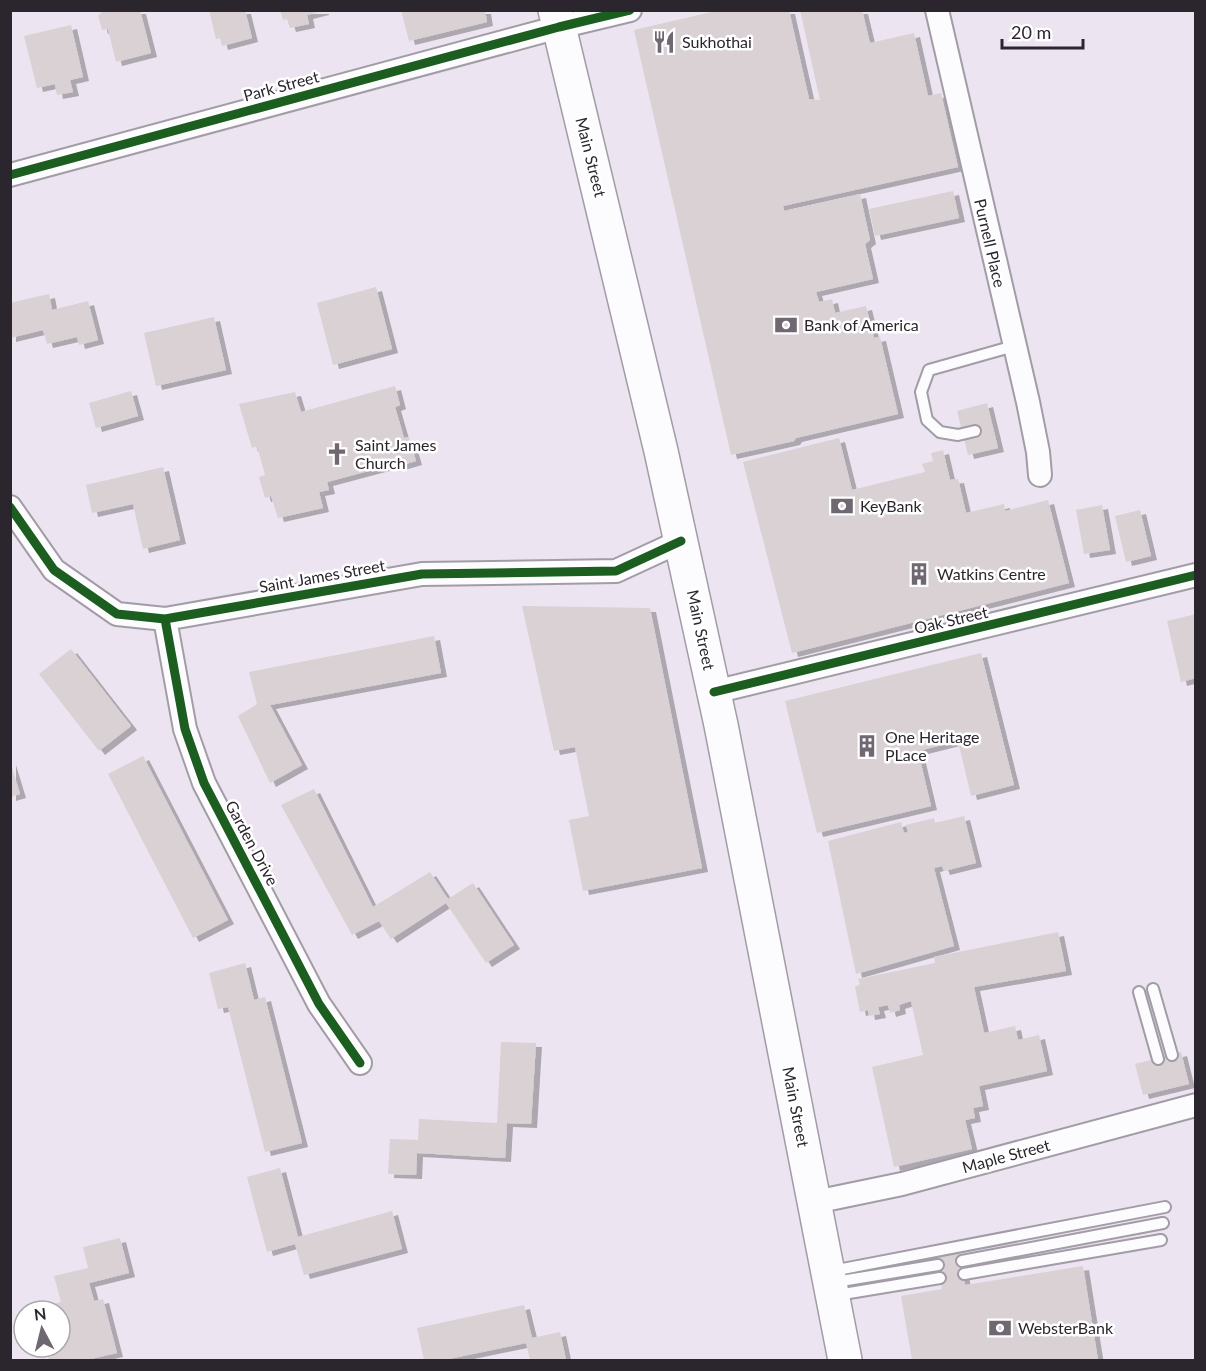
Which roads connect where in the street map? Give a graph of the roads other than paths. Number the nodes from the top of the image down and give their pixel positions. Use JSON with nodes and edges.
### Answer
{"nodes":[{"id":1,"x":630,"y":10,"type":"edge"},
{"id":2,"x":937,"y":10,"type":"edge"},
{"id":3,"x":557,"y":19,"type":"edge"},
{"id":4,"x":10,"y":175,"type":"edge"},
{"id":5,"x":1014,"y":346,"type":"junction"},
{"id":6,"x":975,"y":431,"type":"dead end"},
{"id":7,"x":1040,"y":475,"type":"dead end"},
{"id":8,"x":10,"y":507,"type":"edge"},
{"id":9,"x":681,"y":541,"type":"junction"},
{"id":10,"x":1196,"y":575,"type":"edge"},
{"id":11,"x":165,"y":619,"type":"junction"},
{"id":12,"x":714,"y":692,"type":"junction"},
{"id":13,"x":1153,"y":989,"type":"dead end"},
{"id":14,"x":1139,"y":992,"type":"dead end"},
{"id":15,"x":1172,"y":1055,"type":"dead end"},
{"id":16,"x":1158,"y":1059,"type":"dead end"},
{"id":17,"x":360,"y":1063,"type":"dead end"},
{"id":18,"x":1196,"y":1105,"type":"edge"},
{"id":19,"x":814,"y":1202,"type":"junction"},
{"id":20,"x":1165,"y":1207,"type":"dead end"},
{"id":21,"x":1163,"y":1223,"type":"dead end"},
{"id":22,"x":1161,"y":1240,"type":"dead end"},
{"id":23,"x":962,"y":1261,"type":"dead end"},
{"id":24,"x":938,"y":1265,"type":"dead end"},
{"id":25,"x":964,"y":1274,"type":"dead end"},
{"id":26,"x":940,"y":1278,"type":"dead end"},
{"id":27,"x":830,"y":1284,"type":"junction"},
{"id":28,"x":845,"y":1360,"type":"edge"}],
"edges":[{"from":1,"to":3,"type":"street"},
{"from":2,"to":5,"type":"street","name":"Purnell Place"},
{"from":3,"to":4,"type":"street","name":"Park Street"},
{"from":3,"to":9,"type":"main road","name":"Main Street"},
{"from":5,"to":6,"type":"lane"},
{"from":5,"to":7,"type":"street","name":"Purnell Place"},
{"from":8,"to":11,"type":"street","name":"Saint James Street"},
{"from":9,"to":11,"type":"street","name":"Saint James Street"},
{"from":9,"to":12,"type":"main road","name":"Main Street"},
{"from":10,"to":12,"type":"street","name":"Oak Street"},
{"from":11,"to":17,"type":"street","name":"Garden Drive"},
{"from":12,"to":19,"type":"main road","name":"Main Street"},
{"from":13,"to":15,"type":"lane"},
{"from":14,"to":16,"type":"lane"},
{"from":18,"to":19,"type":"street","name":"Maple Street"},
{"from":19,"to":27,"type":"main road","name":"Main Street"},
{"from":20,"to":27,"type":"lane"},
{"from":21,"to":23,"type":"lane"},
{"from":22,"to":25,"type":"lane"},
{"from":24,"to":27,"type":"lane"},
{"from":26,"to":27,"type":"lane"},
{"from":27,"to":28,"type":"main road","name":"Main Street"}]}
